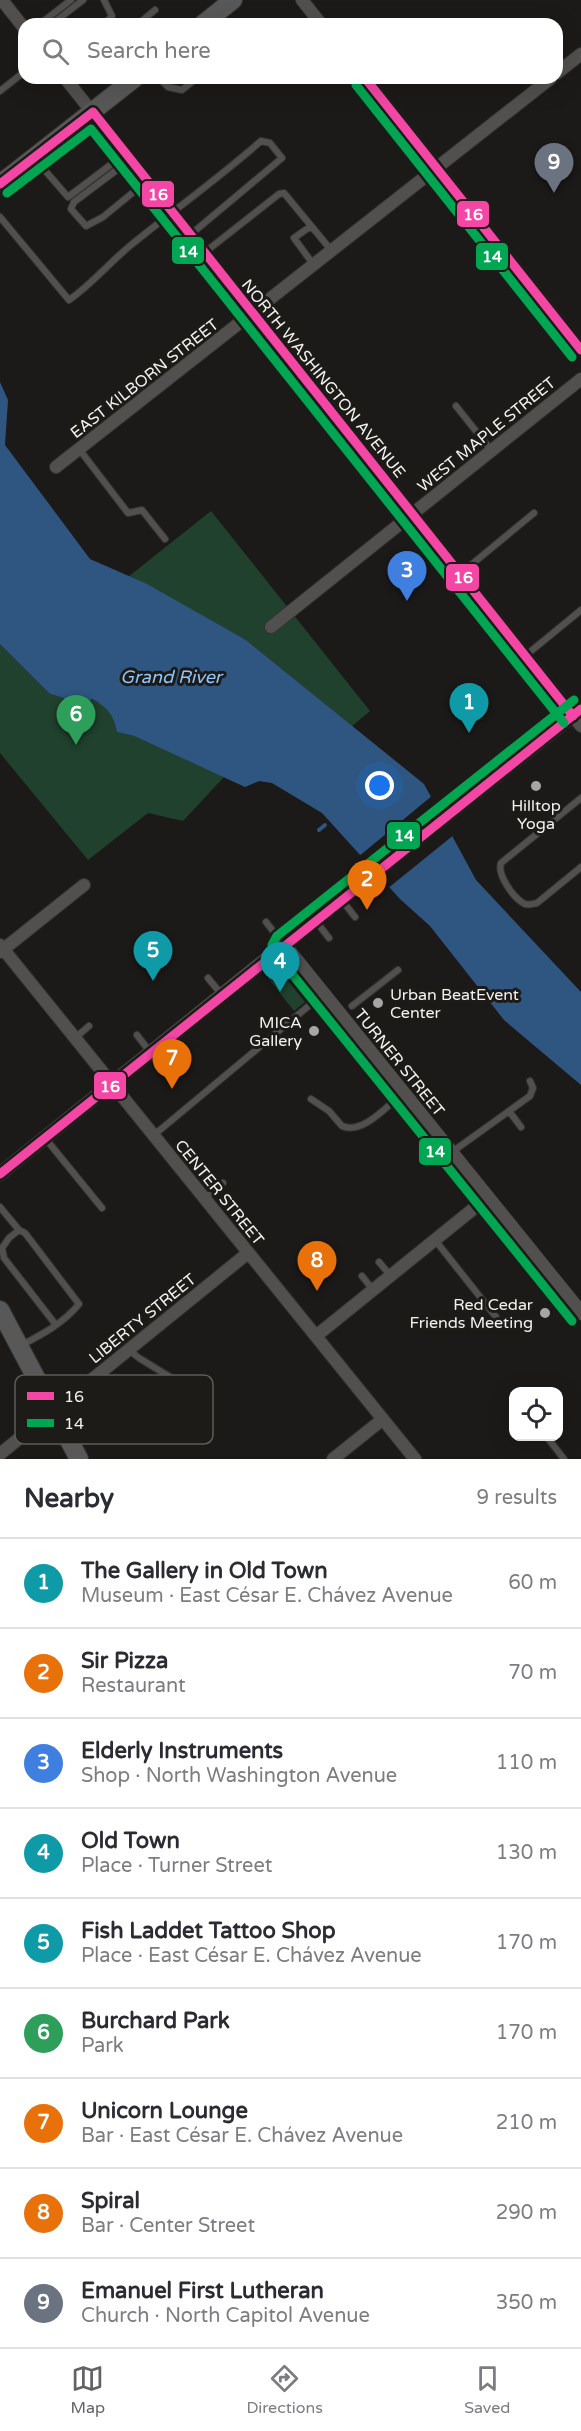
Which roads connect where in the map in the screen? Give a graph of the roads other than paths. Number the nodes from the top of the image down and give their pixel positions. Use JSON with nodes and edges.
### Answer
{"nodes":[{"id":1,"x":2,"y":0,"type":"edge"},
{"id":2,"x":70,"y":0,"type":"edge"},
{"id":3,"x":83,"y":0,"type":"edge"},
{"id":4,"x":104,"y":0,"type":"edge"},
{"id":5,"x":233,"y":0,"type":"edge"},
{"id":6,"x":302,"y":0,"type":"edge"},
{"id":7,"x":155,"y":10,"type":"dead end"},
{"id":8,"x":48,"y":18,"type":"edge"},
{"id":9,"x":60,"y":18,"type":"edge"},
{"id":10,"x":110,"y":18,"type":"edge"},
{"id":11,"x":145,"y":18,"type":"edge"},
{"id":12,"x":210,"y":18,"type":"edge"},
{"id":13,"x":316,"y":18,"type":"edge"},
{"id":14,"x":18,"y":20,"type":"edge"},
{"id":15,"x":581,"y":54,"type":"edge"},
{"id":16,"x":563,"y":68,"type":"edge"},
{"id":17,"x":18,"y":77,"type":"edge"},
{"id":18,"x":70,"y":84,"type":"edge"},
{"id":19,"x":128,"y":84,"type":"edge"},
{"id":20,"x":165,"y":84,"type":"edge"},
{"id":21,"x":190,"y":84,"type":"edge"},
{"id":22,"x":369,"y":84,"type":"edge"},
{"id":23,"x":543,"y":84,"type":"edge"},
{"id":24,"x":0,"y":91,"type":"edge"},
{"id":25,"x":93,"y":112,"type":"junction"},
{"id":26,"x":128,"y":157,"type":"junction"},
{"id":27,"x":34,"y":158,"type":"junction"},
{"id":28,"x":437,"y":168,"type":"junction"},
{"id":29,"x":147,"y":181,"type":"junction"},
{"id":30,"x":0,"y":184,"type":"edge"},
{"id":31,"x":173,"y":213,"type":"junction"},
{"id":32,"x":0,"y":217,"type":"edge"},
{"id":33,"x":311,"y":226,"type":"junction"},
{"id":34,"x":190,"y":235,"type":"junction"},
{"id":35,"x":331,"y":250,"type":"junction"},
{"id":36,"x":204,"y":253,"type":"junction"},
{"id":37,"x":313,"y":264,"type":"junction"},
{"id":38,"x":252,"y":314,"type":"junction"},
{"id":39,"x":581,"y":350,"type":"edge"},
{"id":40,"x":581,"y":380,"type":"edge"},
{"id":41,"x":456,"y":406,"type":"dead end"},
{"id":42,"x":79,"y":449,"type":"junction"},
{"id":43,"x":492,"y":450,"type":"junction"},
{"id":44,"x":56,"y":467,"type":"dead end"},
{"id":45,"x":534,"y":513,"type":"dead end"},
{"id":46,"x":412,"y":514,"type":"junction"},
{"id":47,"x":165,"y":539,"type":"dead end"},
{"id":48,"x":460,"y":574,"type":"junction"},
{"id":49,"x":581,"y":610,"type":"edge"},
{"id":50,"x":272,"y":627,"type":"dead end"},
{"id":51,"x":525,"y":657,"type":"junction"},
{"id":52,"x":578,"y":717,"type":"edge"},
{"id":53,"x":581,"y":798,"type":"edge"},
{"id":54,"x":581,"y":867,"type":"edge"},
{"id":55,"x":84,"y":885,"type":"dead end"},
{"id":56,"x":344,"y":896,"type":"junction"},
{"id":57,"x":355,"y":917,"type":"dead end"},
{"id":58,"x":315,"y":920,"type":"junction"},
{"id":59,"x":266,"y":922,"type":"dead end"},
{"id":60,"x":329,"y":938,"type":"dead end"},
{"id":61,"x":284,"y":945,"type":"junction"},
{"id":62,"x":1,"y":949,"type":"edge"},
{"id":63,"x":398,"y":970,"type":"dead end"},
{"id":64,"x":208,"y":978,"type":"dead end"},
{"id":65,"x":222,"y":994,"type":"junction"},
{"id":66,"x":323,"y":994,"type":"junction"},
{"id":67,"x":352,"y":1006,"type":"dead end"},
{"id":68,"x":89,"y":1026,"type":"dead end"},
{"id":69,"x":137,"y":1035,"type":"dead end"},
{"id":70,"x":75,"y":1038,"type":"junction"},
{"id":71,"x":150,"y":1052,"type":"junction"},
{"id":72,"x":530,"y":1081,"type":"dead end"},
{"id":73,"x":112,"y":1083,"type":"junction"},
{"id":74,"x":404,"y":1093,"type":"junction"},
{"id":75,"x":310,"y":1099,"type":"dead end"},
{"id":76,"x":509,"y":1111,"type":"junction"},
{"id":77,"x":521,"y":1127,"type":"dead end"},
{"id":78,"x":154,"y":1135,"type":"junction"},
{"id":79,"x":45,"y":1137,"type":"junction"},
{"id":80,"x":451,"y":1152,"type":"junction"},
{"id":81,"x":0,"y":1174,"type":"edge"},
{"id":82,"x":223,"y":1183,"type":"dead end"},
{"id":83,"x":488,"y":1197,"type":"junction"},
{"id":84,"x":204,"y":1198,"type":"junction"},
{"id":85,"x":0,"y":1207,"type":"edge"},
{"id":86,"x":102,"y":1208,"type":"dead end"},
{"id":87,"x":19,"y":1230,"type":"junction"},
{"id":88,"x":435,"y":1240,"type":"junction"},
{"id":89,"x":248,"y":1253,"type":"junction"},
{"id":90,"x":379,"y":1262,"type":"dead end"},
{"id":91,"x":362,"y":1276,"type":"dead end"},
{"id":92,"x":391,"y":1276,"type":"junction"},
{"id":93,"x":373,"y":1290,"type":"junction"},
{"id":94,"x":0,"y":1310,"type":"edge"},
{"id":95,"x":581,"y":1313,"type":"edge"},
{"id":96,"x":496,"y":1317,"type":"dead end"},
{"id":97,"x":56,"y":1325,"type":"junction"},
{"id":98,"x":316,"y":1336,"type":"junction"},
{"id":99,"x":20,"y":1346,"type":"junction"},
{"id":100,"x":129,"y":1349,"type":"junction"},
{"id":101,"x":35,"y":1375,"type":"edge"},
{"id":102,"x":97,"y":1375,"type":"edge"},
{"id":103,"x":163,"y":1375,"type":"edge"},
{"id":104,"x":383,"y":1419,"type":"junction"},
{"id":105,"x":15,"y":1441,"type":"edge"},
{"id":106,"x":549,"y":1441,"type":"edge"},
{"id":107,"x":71,"y":1444,"type":"edge"},
{"id":108,"x":0,"y":1453,"type":"edge"},
{"id":109,"x":79,"y":1459,"type":"edge"},
{"id":110,"x":333,"y":1459,"type":"edge"},
{"id":111,"x":415,"y":1459,"type":"edge"},
{"id":112,"x":564,"y":1459,"type":"edge"}],
"edges":[{"from":1,"to":14,"type":"street"},
{"from":2,"to":8,"type":"lane"},
{"from":3,"to":9,"type":"lane"},
{"from":4,"to":10,"type":"lane"},
{"from":5,"to":12,"type":"main road"},
{"from":6,"to":13,"type":"street"},
{"from":7,"to":11,"type":"lane"},
{"from":15,"to":16,"type":"street"},
{"from":17,"to":24,"type":"lane"},
{"from":18,"to":25,"type":"street","name":"NORTH WASHINGTON AVENUE"},
{"from":19,"to":25,"type":"main road"},
{"from":20,"to":21,"type":"lane"},
{"from":22,"to":28,"type":"street"},
{"from":23,"to":28,"type":"street","name":"EAST KILBORN STREET"},
{"from":25,"to":26,"type":"street","name":"NORTH WASHINGTON AVENUE"},
{"from":25,"to":27,"type":"main road"},
{"from":26,"to":27,"type":"lane"},
{"from":26,"to":29,"type":"street","name":"NORTH WASHINGTON AVENUE"},
{"from":26,"to":29,"type":"lane"},
{"from":27,"to":30,"type":"main road"},
{"from":28,"to":35,"type":"street","name":"EAST KILBORN STREET"},
{"from":28,"to":39,"type":"street"},
{"from":29,"to":31,"type":"street","name":"NORTH WASHINGTON AVENUE"},
{"from":31,"to":32,"type":"lane"},
{"from":31,"to":34,"type":"street","name":"NORTH WASHINGTON AVENUE"},
{"from":31,"to":34,"type":"lane"},
{"from":33,"to":35,"type":"lane"},
{"from":33,"to":36,"type":"lane"},
{"from":33,"to":37,"type":"lane"},
{"from":34,"to":36,"type":"street","name":"NORTH WASHINGTON AVENUE"},
{"from":35,"to":37,"type":"street","name":"EAST KILBORN STREET"},
{"from":36,"to":38,"type":"street","name":"NORTH WASHINGTON AVENUE"},
{"from":37,"to":38,"type":"street","name":"EAST KILBORN STREET"},
{"from":38,"to":42,"type":"street","name":"EAST KILBORN STREET"},
{"from":38,"to":46,"type":"street","name":"NORTH WASHINGTON AVENUE"},
{"from":40,"to":43,"type":"street","name":"WEST MAPLE STREET"},
{"from":41,"to":43,"type":"lane"},
{"from":42,"to":44,"type":"street","name":"EAST KILBORN STREET"},
{"from":42,"to":47,"type":"lane"},
{"from":43,"to":46,"type":"street","name":"WEST MAPLE STREET"},
{"from":45,"to":48,"type":"lane"},
{"from":46,"to":48,"type":"street","name":"NORTH WASHINGTON AVENUE"},
{"from":46,"to":50,"type":"street","name":"WEST MAPLE STREET"},
{"from":48,"to":51,"type":"street","name":"NORTH WASHINGTON AVENUE"},
{"from":49,"to":51,"type":"lane"},
{"from":51,"to":52,"type":"street","name":"NORTH WASHINGTON AVENUE"},
{"from":52,"to":56,"type":"street"},
{"from":53,"to":54,"type":"lane"},
{"from":55,"to":62,"type":"street"},
{"from":56,"to":57,"type":"lane"},
{"from":56,"to":58,"type":"street"},
{"from":58,"to":60,"type":"lane"},
{"from":58,"to":61,"type":"street"},
{"from":59,"to":61,"type":"lane"},
{"from":61,"to":65,"type":"street"},
{"from":61,"to":66,"type":"street","name":"TURNER STREET"},
{"from":62,"to":70,"type":"street","name":"CENTER STREET"},
{"from":63,"to":67,"type":"lane"},
{"from":64,"to":65,"type":"lane"},
{"from":65,"to":71,"type":"street"},
{"from":66,"to":74,"type":"street","name":"TURNER STREET"},
{"from":66,"to":78,"type":"lane"},
{"from":68,"to":70,"type":"lane"},
{"from":69,"to":71,"type":"lane"},
{"from":70,"to":73,"type":"street","name":"CENTER STREET"},
{"from":71,"to":73,"type":"street"},
{"from":72,"to":76,"type":"lane"},
{"from":73,"to":78,"type":"street","name":"CENTER STREET"},
{"from":73,"to":79,"type":"street"},
{"from":74,"to":75,"type":"lane"},
{"from":74,"to":80,"type":"street","name":"TURNER STREET"},
{"from":76,"to":77,"type":"lane"},
{"from":76,"to":80,"type":"lane"},
{"from":78,"to":84,"type":"street","name":"CENTER STREET"},
{"from":79,"to":81,"type":"street"},
{"from":79,"to":86,"type":"lane"},
{"from":80,"to":83,"type":"street","name":"TURNER STREET"},
{"from":82,"to":84,"type":"lane"},
{"from":83,"to":88,"type":"street"},
{"from":83,"to":95,"type":"street","name":"TURNER STREET"},
{"from":84,"to":89,"type":"street","name":"CENTER STREET"},
{"from":85,"to":87,"type":"lane"},
{"from":87,"to":97,"type":"lane"},
{"from":87,"to":97,"type":"lane"},
{"from":88,"to":92,"type":"street"},
{"from":88,"to":96,"type":"lane"},
{"from":89,"to":98,"type":"street","name":"CENTER STREET"},
{"from":89,"to":100,"type":"street","name":"LIBERTY STREET"},
{"from":90,"to":92,"type":"lane"},
{"from":91,"to":93,"type":"lane"},
{"from":92,"to":93,"type":"street"},
{"from":93,"to":98,"type":"street"},
{"from":94,"to":99,"type":"main road"},
{"from":97,"to":99,"type":"lane"},
{"from":98,"to":104,"type":"street","name":"CENTER STREET"},
{"from":99,"to":101,"type":"main road"},
{"from":100,"to":102,"type":"street","name":"LIBERTY STREET"},
{"from":100,"to":103,"type":"lane"},
{"from":104,"to":110,"type":"street"},
{"from":104,"to":111,"type":"street","name":"CENTER STREET"},
{"from":105,"to":108,"type":"street","name":"LIBERTY STREET"},
{"from":106,"to":112,"type":"lane"},
{"from":107,"to":109,"type":"main road"}]}
